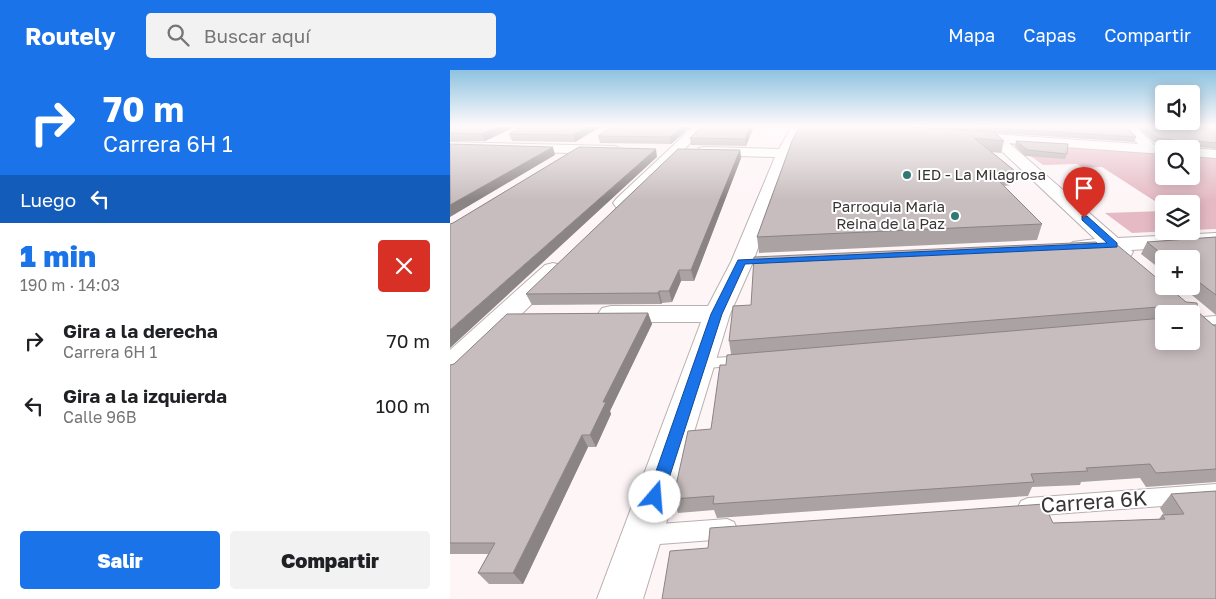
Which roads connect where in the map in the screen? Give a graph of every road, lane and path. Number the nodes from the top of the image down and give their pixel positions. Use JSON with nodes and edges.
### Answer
{"nodes":[{"id":1,"x":666,"y":150,"type":"edge"},
{"id":2,"x":479,"y":151,"type":"edge"},
{"id":3,"x":575,"y":151,"type":"edge"},
{"id":4,"x":693,"y":151,"type":"edge"},
{"id":5,"x":1015,"y":151,"type":"edge"},
{"id":6,"x":784,"y":153,"type":"joint"},
{"id":7,"x":1200,"y":153,"type":"edge"},
{"id":8,"x":1216,"y":154,"type":"edge"},
{"id":9,"x":458,"y":161,"type":"edge"},
{"id":10,"x":552,"y":165,"type":"edge"},
{"id":11,"x":606,"y":219,"type":"edge"},
{"id":12,"x":1216,"y":239,"type":"edge"},
{"id":13,"x":1114,"y":245,"type":"junction"},
{"id":14,"x":1055,"y":248,"type":"edge"},
{"id":15,"x":570,"y":253,"type":"edge"},
{"id":16,"x":1137,"y":264,"type":"edge"},
{"id":17,"x":1182,"y":302,"type":"edge"},
{"id":18,"x":583,"y":314,"type":"edge"},
{"id":19,"x":716,"y":314,"type":"junction"},
{"id":20,"x":506,"y":315,"type":"junction"},
{"id":21,"x":544,"y":315,"type":"edge"},
{"id":22,"x":1207,"y":324,"type":"edge"},
{"id":23,"x":756,"y":360,"type":"edge"},
{"id":24,"x":698,"y":364,"type":"junction"},
{"id":25,"x":450,"y":367,"type":"edge"},
{"id":26,"x":1216,"y":493,"type":"edge"},
{"id":27,"x":1008,"y":508,"type":"edge"},
{"id":28,"x":742,"y":528,"type":"edge"},
{"id":29,"x":643,"y":535,"type":"junction"},
{"id":30,"x":620,"y":599,"type":"edge"}],
"edges":[{"from":1,"to":11,"type":"street"},
{"from":2,"to":9,"type":"street"},
{"from":3,"to":10,"type":"street"},
{"from":4,"to":6,"type":"street"},
{"from":5,"to":13,"type":"street"},
{"from":6,"to":19,"type":"street"},
{"from":7,"to":8,"type":"street"},
{"from":12,"to":13,"type":"street"},
{"from":13,"to":14,"type":"street"},
{"from":13,"to":16,"type":"street"},
{"from":15,"to":20,"type":"street"},
{"from":17,"to":22,"type":"street"},
{"from":18,"to":19,"type":"street"},
{"from":19,"to":24,"type":"street"},
{"from":20,"to":21,"type":"street"},
{"from":20,"to":25,"type":"street"},
{"from":23,"to":24,"type":"lane"},
{"from":24,"to":29,"type":"street"},
{"from":26,"to":27,"type":"lane","name":"Carrera 6K"},
{"from":28,"to":29,"type":"lane"},
{"from":29,"to":30,"type":"street"}]}
